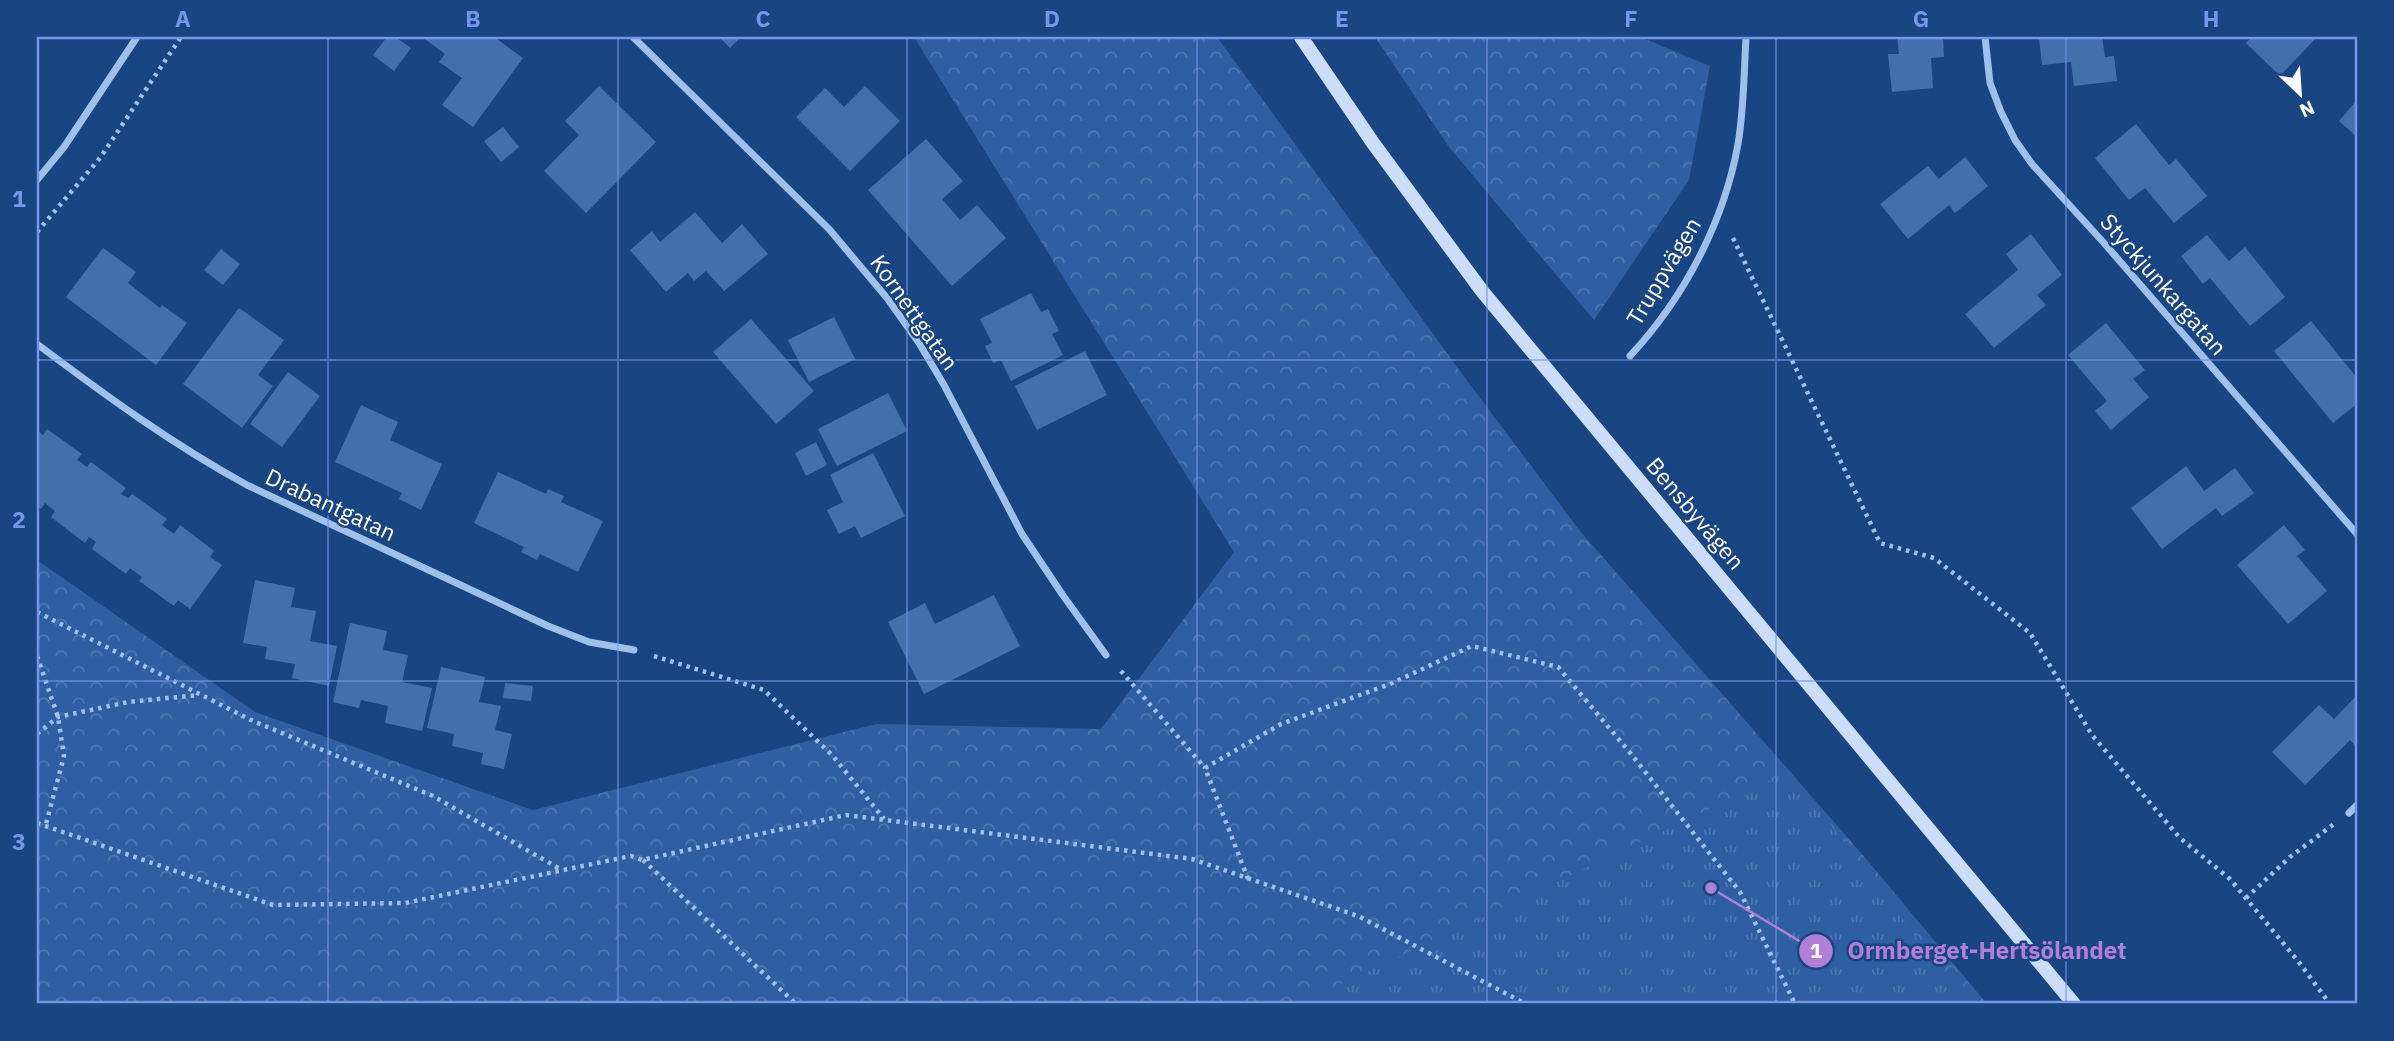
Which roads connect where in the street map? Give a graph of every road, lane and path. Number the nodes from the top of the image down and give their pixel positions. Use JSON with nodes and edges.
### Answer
{"nodes":[{"id":1,"x":137,"y":37,"type":"edge"},
{"id":2,"x":181,"y":37,"type":"edge"},
{"id":3,"x":633,"y":37,"type":"edge"},
{"id":4,"x":1301,"y":37,"type":"edge"},
{"id":5,"x":1746,"y":37,"type":"edge"},
{"id":6,"x":1984,"y":37,"type":"edge"},
{"id":7,"x":37,"y":180,"type":"edge"},
{"id":8,"x":1720,"y":211,"type":"junction"},
{"id":9,"x":37,"y":232,"type":"edge"},
{"id":10,"x":37,"y":344,"type":"edge"},
{"id":11,"x":1630,"y":356,"type":"dead end"},
{"id":12,"x":2357,"y":534,"type":"edge"},
{"id":13,"x":37,"y":612,"type":"edge"},
{"id":14,"x":634,"y":650,"type":"joint"},
{"id":15,"x":1106,"y":655,"type":"joint"},
{"id":16,"x":37,"y":656,"type":"edge"},
{"id":17,"x":200,"y":695,"type":"junction"},
{"id":18,"x":58,"y":717,"type":"junction"},
{"id":19,"x":37,"y":734,"type":"edge"},
{"id":20,"x":1205,"y":768,"type":"junction"},
{"id":21,"x":2357,"y":805,"type":"edge"},
{"id":22,"x":2349,"y":813,"type":"joint"},
{"id":23,"x":884,"y":820,"type":"junction"},
{"id":24,"x":37,"y":823,"type":"edge"},
{"id":25,"x":46,"y":824,"type":"junction"},
{"id":26,"x":642,"y":860,"type":"junction"},
{"id":27,"x":561,"y":869,"type":"junction"},
{"id":28,"x":1248,"y":879,"type":"junction"},
{"id":29,"x":2246,"y":898,"type":"junction"},
{"id":30,"x":796,"y":1004,"type":"edge"},
{"id":31,"x":1526,"y":1004,"type":"edge"},
{"id":32,"x":1795,"y":1004,"type":"edge"},
{"id":33,"x":2074,"y":1004,"type":"edge"},
{"id":34,"x":2330,"y":1004,"type":"edge"}],
"edges":[{"from":1,"to":7,"type":"street"},
{"from":2,"to":9,"type":"path"},
{"from":3,"to":15,"type":"street","name":"Kornettgatan"},
{"from":4,"to":33,"type":"main road","name":"Bensbyvägen"},
{"from":5,"to":8,"type":"street","name":"Truppvägen"},
{"from":6,"to":12,"type":"street","name":"Styckjunkargatan"},
{"from":8,"to":11,"type":"street","name":"Truppvägen"},
{"from":8,"to":29,"type":"path"},
{"from":10,"to":14,"type":"street","name":"Drabantgatan"},
{"from":13,"to":17,"type":"path"},
{"from":14,"to":23,"type":"path"},
{"from":15,"to":20,"type":"path"},
{"from":16,"to":18,"type":"path"},
{"from":17,"to":18,"type":"path"},
{"from":17,"to":27,"type":"path"},
{"from":18,"to":19,"type":"path"},
{"from":18,"to":25,"type":"path"},
{"from":20,"to":28,"type":"path"},
{"from":20,"to":32,"type":"path"},
{"from":21,"to":22,"type":"street"},
{"from":22,"to":29,"type":"path"},
{"from":23,"to":26,"type":"path"},
{"from":23,"to":28,"type":"path"},
{"from":24,"to":25,"type":"path"},
{"from":25,"to":27,"type":"path"},
{"from":26,"to":27,"type":"path"},
{"from":26,"to":30,"type":"path"},
{"from":28,"to":31,"type":"path"},
{"from":29,"to":34,"type":"path"}]}
